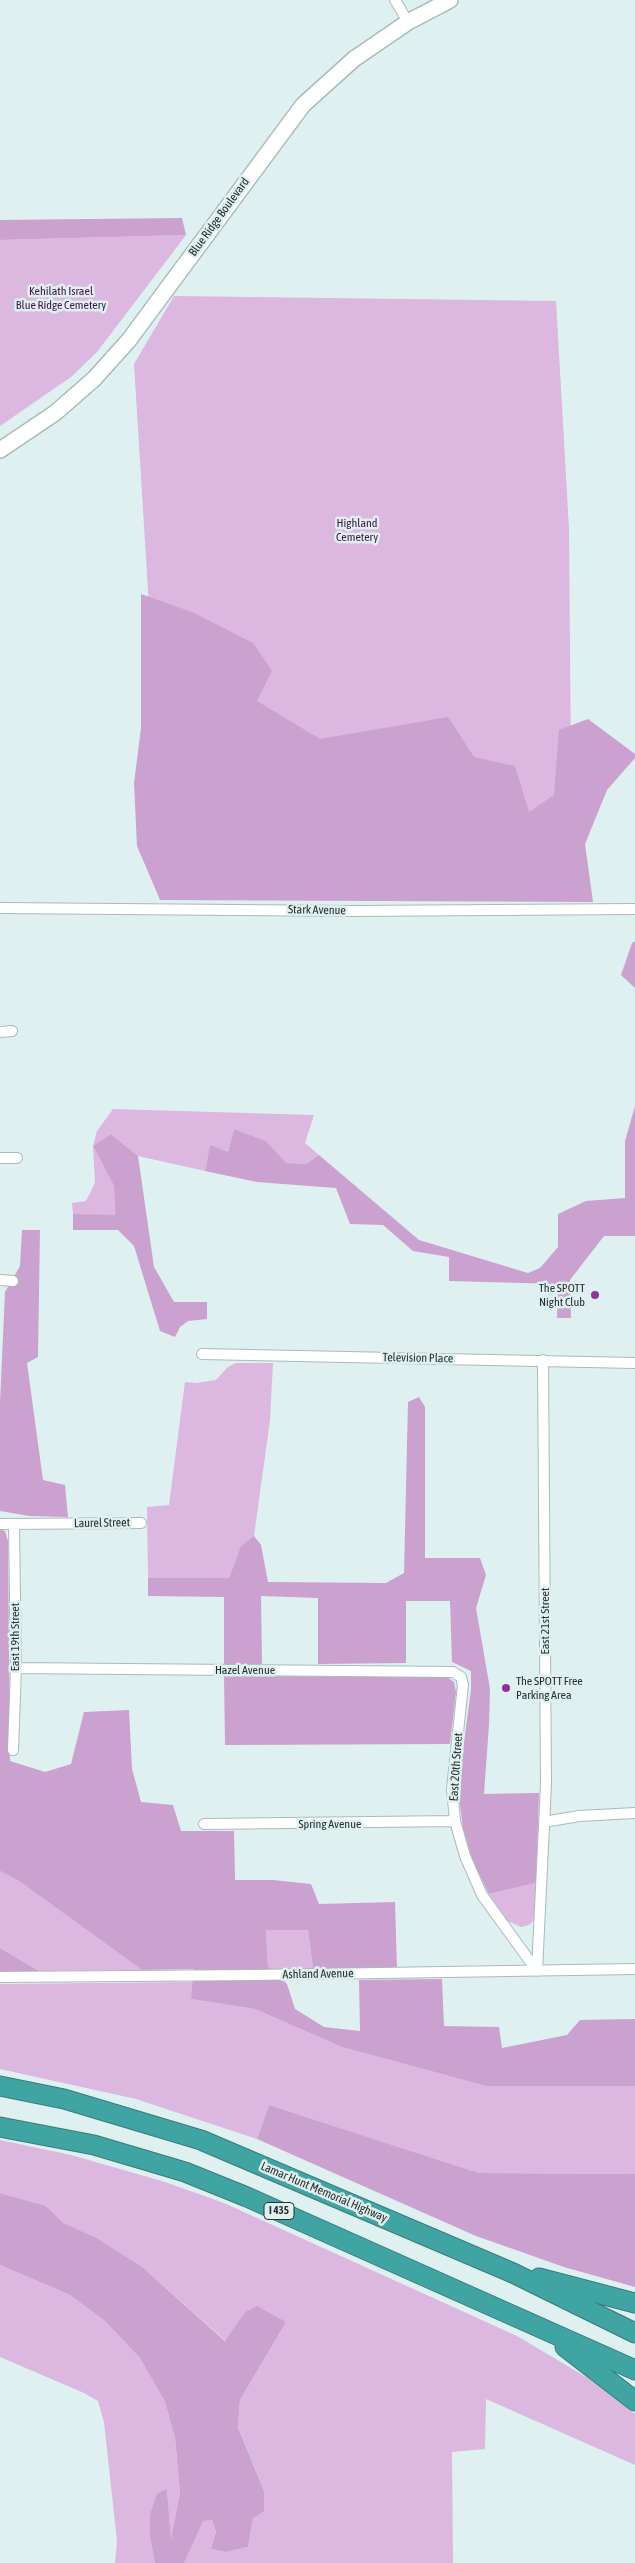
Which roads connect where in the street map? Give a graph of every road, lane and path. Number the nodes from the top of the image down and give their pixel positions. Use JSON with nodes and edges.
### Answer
{"nodes":[{"id":1,"x":395,"y":0,"type":"edge"},
{"id":2,"x":450,"y":0,"type":"edge"},
{"id":3,"x":408,"y":22,"type":"junction"},
{"id":4,"x":0,"y":450,"type":"edge"},
{"id":5,"x":0,"y":908,"type":"edge"},
{"id":6,"x":635,"y":909,"type":"edge"},
{"id":7,"x":12,"y":1031,"type":"dead end"},
{"id":8,"x":0,"y":1032,"type":"edge"},
{"id":9,"x":0,"y":1158,"type":"edge"},
{"id":10,"x":17,"y":1158,"type":"dead end"},
{"id":11,"x":0,"y":1280,"type":"edge"},
{"id":12,"x":13,"y":1281,"type":"dead end"},
{"id":13,"x":202,"y":1354,"type":"dead end"},
{"id":14,"x":543,"y":1360,"type":"junction"},
{"id":15,"x":635,"y":1363,"type":"edge"},
{"id":16,"x":141,"y":1523,"type":"dead end"},
{"id":17,"x":0,"y":1524,"type":"edge"},
{"id":18,"x":14,"y":1524,"type":"junction"},
{"id":19,"x":16,"y":1668,"type":"junction"},
{"id":20,"x":463,"y":1689,"type":"joint"},
{"id":21,"x":13,"y":1750,"type":"dead end"},
{"id":22,"x":635,"y":1813,"type":"edge"},
{"id":23,"x":455,"y":1821,"type":"junction"},
{"id":24,"x":544,"y":1822,"type":"junction"},
{"id":25,"x":204,"y":1824,"type":"dead end"},
{"id":26,"x":635,"y":1969,"type":"edge"},
{"id":27,"x":537,"y":1971,"type":"junction"},
{"id":28,"x":0,"y":1977,"type":"edge"},
{"id":29,"x":0,"y":2086,"type":"edge"},
{"id":30,"x":0,"y":2126,"type":"edge"},
{"id":31,"x":513,"y":2273,"type":"junction"},
{"id":32,"x":635,"y":2303,"type":"edge"},
{"id":33,"x":545,"y":2331,"type":"junction"},
{"id":34,"x":635,"y":2333,"type":"edge"},
{"id":35,"x":635,"y":2370,"type":"edge"},
{"id":36,"x":635,"y":2401,"type":"edge"}],
"edges":[{"from":1,"to":3,"type":"street"},
{"from":2,"to":3,"type":"main road","name":"Blue Ridge Boulevard"},
{"from":3,"to":4,"type":"main road","name":"Blue Ridge Boulevard"},
{"from":5,"to":6,"type":"street","name":"Stark Avenue"},
{"from":7,"to":8,"type":"street"},
{"from":9,"to":10,"type":"street"},
{"from":11,"to":12,"type":"street"},
{"from":13,"to":14,"type":"street","name":"Television Place"},
{"from":14,"to":15,"type":"street","name":"Television Place"},
{"from":14,"to":24,"type":"street","name":"East 21st Street"},
{"from":16,"to":18,"type":"street","name":"Laurel Street"},
{"from":17,"to":18,"type":"street","name":"Laurel Street"},
{"from":18,"to":19,"type":"street","name":"East 19th Street"},
{"from":19,"to":20,"type":"street","name":"Hazel Avenue"},
{"from":19,"to":21,"type":"street","name":"East 19th Street"},
{"from":20,"to":23,"type":"street","name":"East 20th Street"},
{"from":22,"to":24,"type":"street"},
{"from":23,"to":25,"type":"street","name":"Spring Avenue"},
{"from":23,"to":27,"type":"street","name":"East 20th Street"},
{"from":24,"to":27,"type":"street","name":"East 21st Street"},
{"from":26,"to":27,"type":"street","name":"Ashland Avenue"},
{"from":27,"to":28,"type":"street","name":"Ashland Avenue"},
{"from":29,"to":31,"type":"highway","name":"Lamar Hunt Memorial Highway"},
{"from":30,"to":33,"type":"highway","number":"I 435"},
{"from":31,"to":32,"type":"highway"},
{"from":31,"to":34,"type":"highway","name":"Lamar Hunt Memorial Highway"},
{"from":33,"to":35,"type":"highway","number":"I 435"},
{"from":33,"to":36,"type":"highway"}]}
